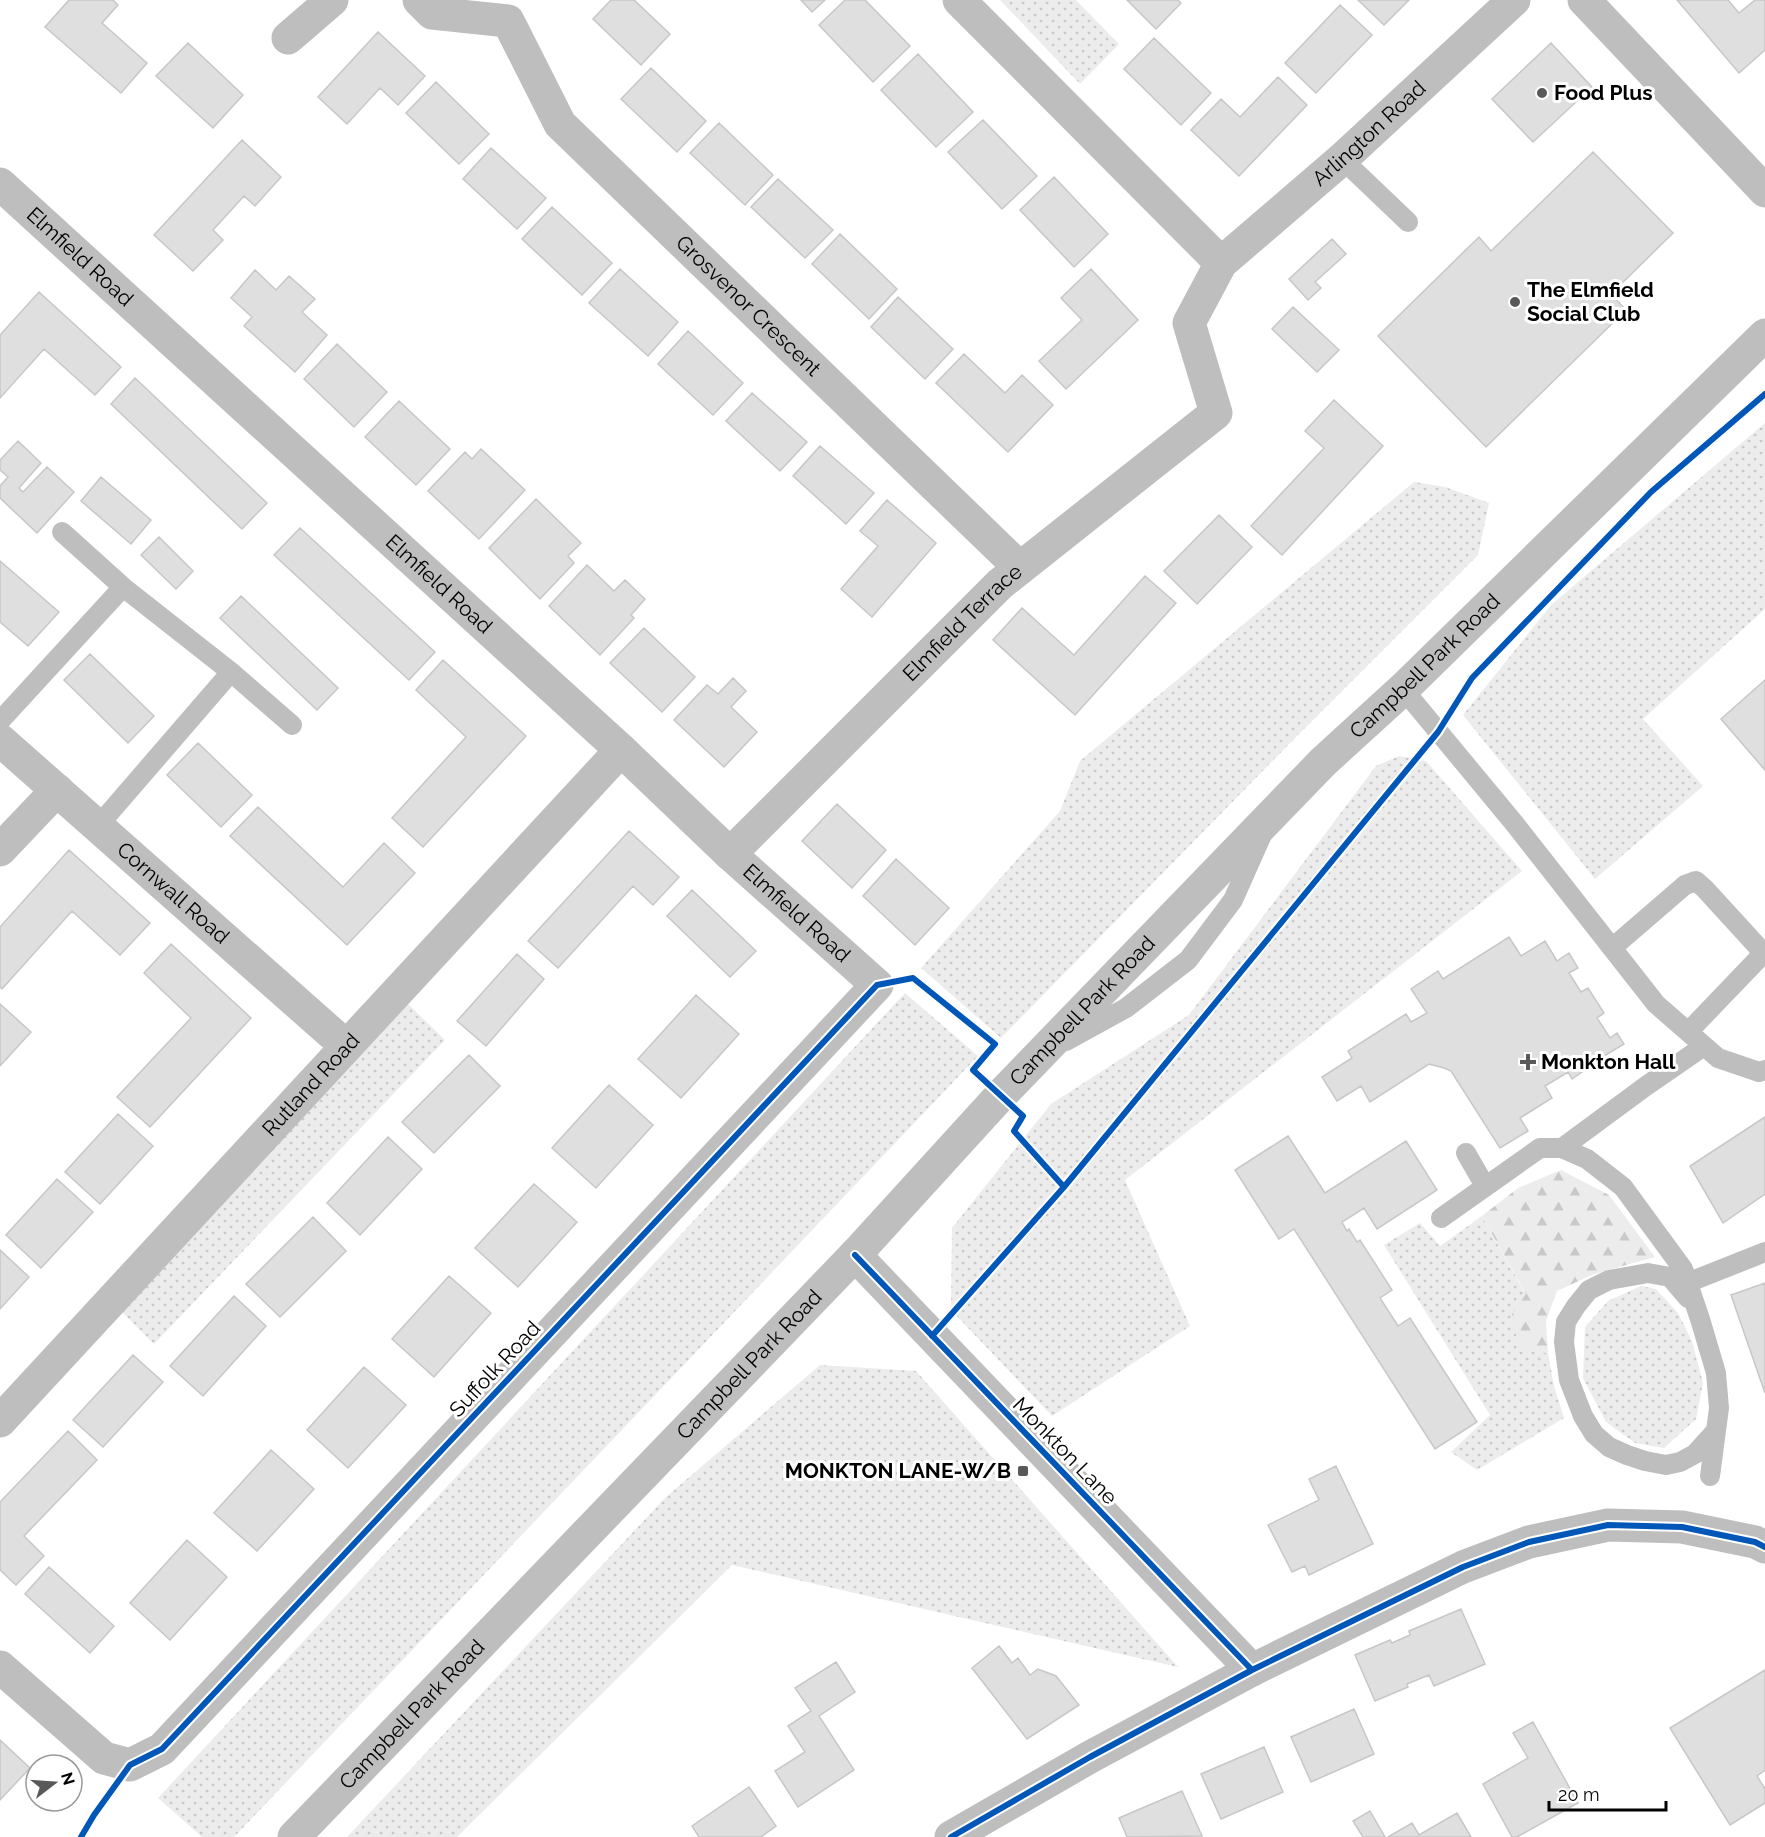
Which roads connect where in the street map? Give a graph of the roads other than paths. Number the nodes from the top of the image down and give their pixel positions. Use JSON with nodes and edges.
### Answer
{"nodes":[{"id":1,"x":332,"y":0,"type":"edge"},
{"id":2,"x":419,"y":0,"type":"edge"},
{"id":3,"x":959,"y":0,"type":"edge"},
{"id":4,"x":1514,"y":0,"type":"edge"},
{"id":5,"x":1584,"y":0,"type":"edge"},
{"id":6,"x":512,"y":10,"type":"edge"},
{"id":7,"x":288,"y":38,"type":"dead end"},
{"id":8,"x":1342,"y":159,"type":"junction"},
{"id":9,"x":0,"y":185,"type":"edge"},
{"id":10,"x":1765,"y":191,"type":"edge"},
{"id":11,"x":1408,"y":222,"type":"dead end"},
{"id":12,"x":1221,"y":263,"type":"junction"},
{"id":13,"x":1765,"y":335,"type":"edge"},
{"id":14,"x":62,"y":532,"type":"dead end"},
{"id":15,"x":1020,"y":568,"type":"junction"},
{"id":16,"x":123,"y":587,"type":"junction"},
{"id":17,"x":231,"y":672,"type":"junction"},
{"id":18,"x":1403,"y":689,"type":"junction"},
{"id":19,"x":0,"y":721,"type":"edge"},
{"id":20,"x":292,"y":725,"type":"dead end"},
{"id":21,"x":0,"y":740,"type":"edge"},
{"id":22,"x":621,"y":750,"type":"junction"},
{"id":23,"x":57,"y":790,"type":"junction"},
{"id":24,"x":98,"y":826,"type":"junction"},
{"id":25,"x":0,"y":850,"type":"edge"},
{"id":26,"x":730,"y":855,"type":"junction"},
{"id":27,"x":1612,"y":948,"type":"junction"},
{"id":28,"x":877,"y":985,"type":"joint"},
{"id":29,"x":1688,"y":1032,"type":"junction"},
{"id":30,"x":346,"y":1046,"type":"junction"},
{"id":31,"x":1704,"y":1046,"type":"junction"},
{"id":32,"x":1765,"y":1071,"type":"edge"},
{"id":33,"x":1562,"y":1148,"type":"junction"},
{"id":34,"x":1466,"y":1153,"type":"dead end"},
{"id":35,"x":1485,"y":1186,"type":"junction"},
{"id":36,"x":1441,"y":1218,"type":"dead end"},
{"id":37,"x":1765,"y":1252,"type":"edge"},
{"id":38,"x":855,"y":1255,"type":"junction"},
{"id":39,"x":1687,"y":1283,"type":"junction"},
{"id":40,"x":1695,"y":1306,"type":"junction"},
{"id":41,"x":0,"y":1421,"type":"edge"},
{"id":42,"x":1714,"y":1433,"type":"junction"},
{"id":43,"x":1710,"y":1476,"type":"dead end"},
{"id":44,"x":1765,"y":1547,"type":"edge"},
{"id":45,"x":0,"y":1667,"type":"edge"},
{"id":46,"x":1252,"y":1670,"type":"junction"},
{"id":47,"x":996,"y":1826,"type":"edge"},
{"id":48,"x":294,"y":1837,"type":"edge"},
{"id":49,"x":951,"y":1837,"type":"edge"}],
"edges":[{"from":1,"to":7,"type":"street"},
{"from":2,"to":6,"type":"street","name":"Grosvenor Crescent"},
{"from":3,"to":12,"type":"street"},
{"from":4,"to":8,"type":"street","name":"Arlington Road"},
{"from":5,"to":10,"type":"street"},
{"from":6,"to":15,"type":"street","name":"Grosvenor Crescent"},
{"from":8,"to":11,"type":"lane"},
{"from":8,"to":12,"type":"street","name":"Arlington Road"},
{"from":9,"to":22,"type":"street","name":"Elmfield Road"},
{"from":12,"to":15,"type":"street","name":"Elmfield Terrace"},
{"from":13,"to":18,"type":"street","name":"Campbell Park Road"},
{"from":14,"to":16,"type":"lane"},
{"from":15,"to":26,"type":"street","name":"Elmfield Terrace"},
{"from":16,"to":17,"type":"lane"},
{"from":16,"to":19,"type":"lane"},
{"from":17,"to":20,"type":"lane"},
{"from":17,"to":24,"type":"lane"},
{"from":18,"to":27,"type":"lane"},
{"from":18,"to":38,"type":"street","name":"Campbell Park Road"},
{"from":21,"to":23,"type":"street","name":"Cornwall Road"},
{"from":22,"to":26,"type":"street","name":"Elmfield Road"},
{"from":22,"to":30,"type":"street","name":"Rutland Road"},
{"from":23,"to":24,"type":"street","name":"Cornwall Road"},
{"from":23,"to":25,"type":"street"},
{"from":24,"to":30,"type":"street","name":"Cornwall Road"},
{"from":26,"to":28,"type":"street","name":"Elmfield Road"},
{"from":27,"to":29,"type":"lane"},
{"from":27,"to":29,"type":"lane"},
{"from":28,"to":45,"type":"street","name":"Suffolk Road"},
{"from":29,"to":31,"type":"lane"},
{"from":30,"to":41,"type":"street","name":"Rutland Road"},
{"from":31,"to":32,"type":"lane"},
{"from":31,"to":33,"type":"lane"},
{"from":33,"to":35,"type":"lane"},
{"from":33,"to":39,"type":"lane"},
{"from":34,"to":35,"type":"lane"},
{"from":35,"to":36,"type":"lane"},
{"from":37,"to":39,"type":"lane"},
{"from":38,"to":46,"type":"street","name":"Monkton Lane"},
{"from":38,"to":48,"type":"street","name":"Campbell Park Road"},
{"from":39,"to":40,"type":"lane"},
{"from":40,"to":42,"type":"lane"},
{"from":40,"to":42,"type":"lane"},
{"from":42,"to":43,"type":"lane"},
{"from":44,"to":46,"type":"street"},
{"from":46,"to":47,"type":"street"},
{"from":47,"to":49,"type":"street"}]}
